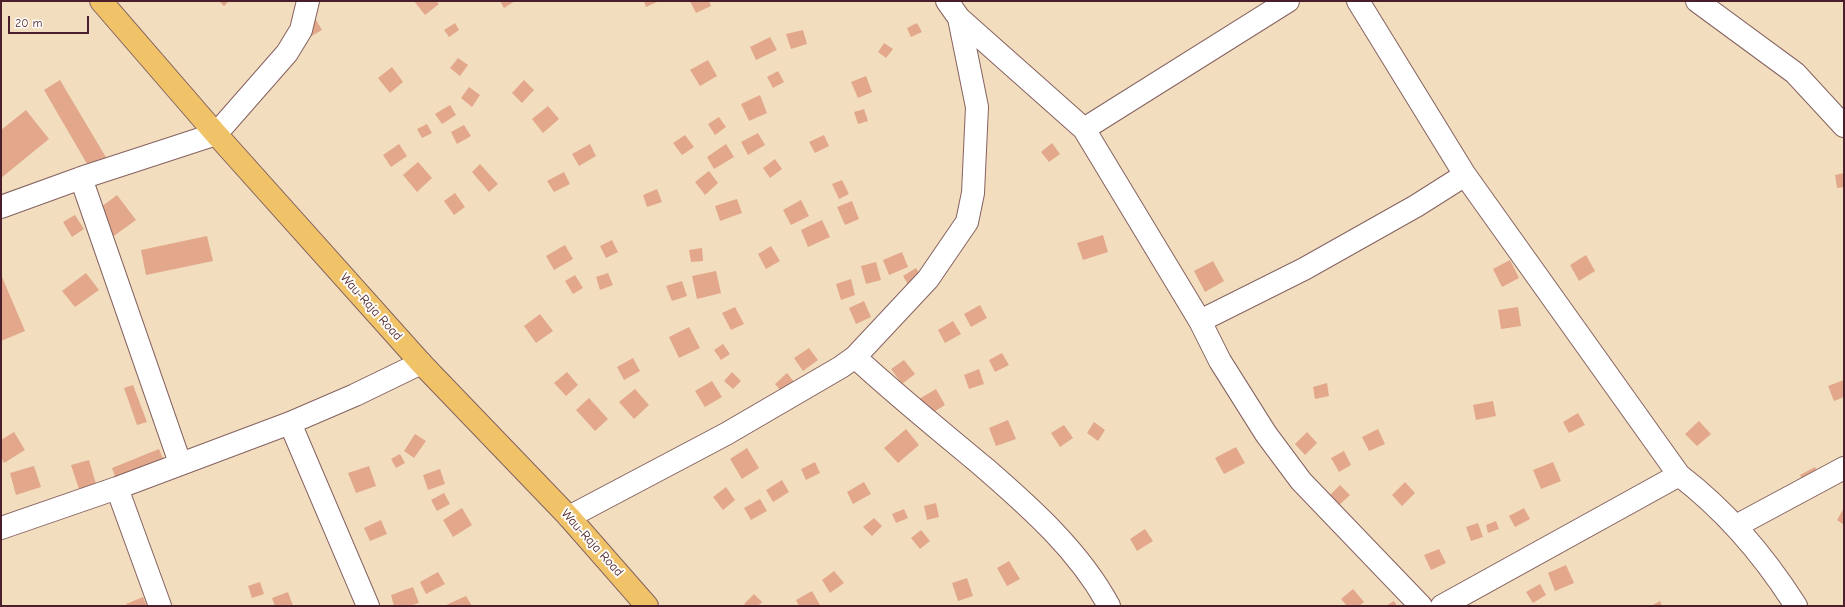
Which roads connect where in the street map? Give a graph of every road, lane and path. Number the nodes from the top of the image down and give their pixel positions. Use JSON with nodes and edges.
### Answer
{"nodes":[{"id":1,"x":101,"y":1,"type":"edge"},
{"id":2,"x":308,"y":1,"type":"edge"},
{"id":3,"x":1288,"y":1,"type":"edge"},
{"id":4,"x":1358,"y":1,"type":"edge"},
{"id":5,"x":1697,"y":1,"type":"edge"},
{"id":6,"x":953,"y":10,"type":"edge"},
{"id":7,"x":1844,"y":126,"type":"edge"},
{"id":8,"x":1084,"y":129,"type":"junction"},
{"id":9,"x":216,"y":134,"type":"junction"},
{"id":10,"x":1465,"y":175,"type":"junction"},
{"id":11,"x":81,"y":178,"type":"junction"},
{"id":12,"x":1,"y":207,"type":"edge"},
{"id":13,"x":1200,"y":320,"type":"junction"},
{"id":14,"x":855,"y":357,"type":"junction"},
{"id":15,"x":421,"y":364,"type":"junction"},
{"id":16,"x":290,"y":422,"type":"junction"},
{"id":17,"x":180,"y":463,"type":"junction"},
{"id":18,"x":1844,"y":468,"type":"edge"},
{"id":19,"x":1679,"y":475,"type":"junction"},
{"id":20,"x":117,"y":488,"type":"junction"},
{"id":21,"x":569,"y":517,"type":"junction"},
{"id":22,"x":1736,"y":526,"type":"junction"},
{"id":23,"x":1,"y":528,"type":"edge"},
{"id":24,"x":160,"y":606,"type":"edge"},
{"id":25,"x":368,"y":606,"type":"edge"},
{"id":26,"x":648,"y":606,"type":"edge"},
{"id":27,"x":1109,"y":606,"type":"edge"},
{"id":28,"x":1421,"y":606,"type":"edge"},
{"id":29,"x":1442,"y":606,"type":"edge"},
{"id":30,"x":1796,"y":606,"type":"edge"}],
"edges":[{"from":1,"to":9,"type":"main road","name":"Wau-Raja Road"},
{"from":2,"to":9,"type":"street"},
{"from":3,"to":8,"type":"street"},
{"from":4,"to":10,"type":"street"},
{"from":5,"to":7,"type":"street"},
{"from":6,"to":8,"type":"street"},
{"from":6,"to":14,"type":"street"},
{"from":8,"to":13,"type":"street"},
{"from":9,"to":11,"type":"street"},
{"from":9,"to":15,"type":"main road","name":"Wau-Raja Road"},
{"from":10,"to":13,"type":"street"},
{"from":10,"to":19,"type":"street"},
{"from":11,"to":12,"type":"street"},
{"from":11,"to":17,"type":"street"},
{"from":13,"to":28,"type":"street"},
{"from":14,"to":21,"type":"street"},
{"from":14,"to":27,"type":"street"},
{"from":15,"to":16,"type":"street"},
{"from":15,"to":21,"type":"main road","name":"Wau-Raja Road"},
{"from":16,"to":17,"type":"street"},
{"from":16,"to":25,"type":"street"},
{"from":17,"to":20,"type":"street"},
{"from":18,"to":22,"type":"street"},
{"from":19,"to":22,"type":"street"},
{"from":19,"to":29,"type":"street"},
{"from":20,"to":23,"type":"street"},
{"from":20,"to":24,"type":"street"},
{"from":21,"to":26,"type":"main road","name":"Wau-Raja Road"},
{"from":22,"to":30,"type":"street"}]}
